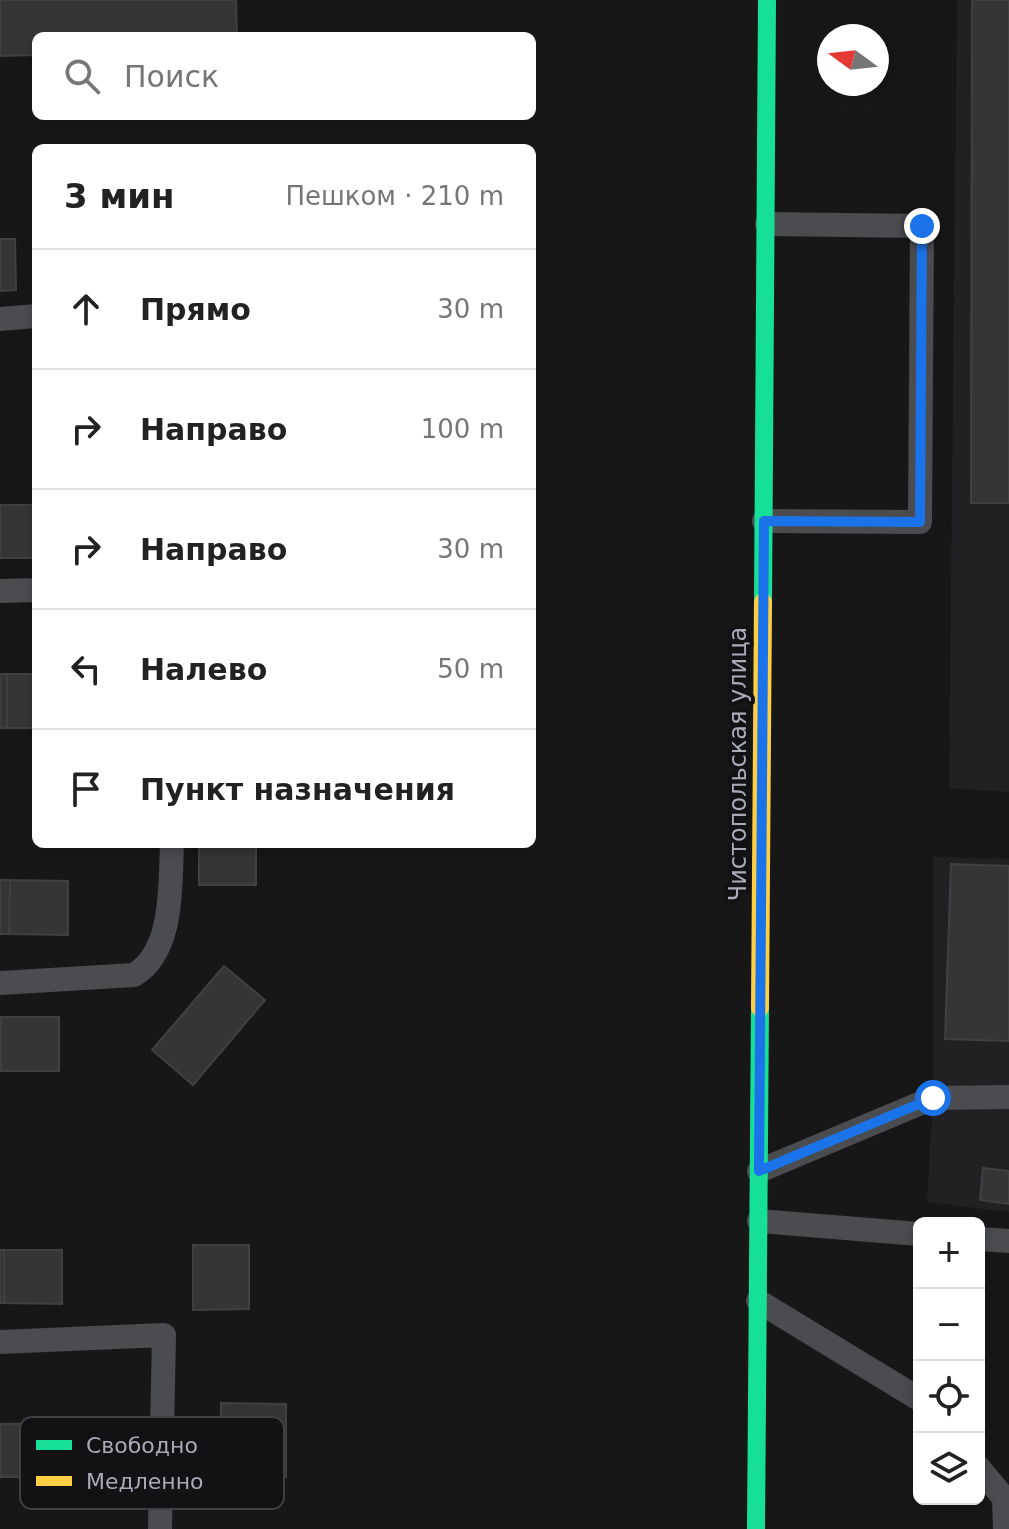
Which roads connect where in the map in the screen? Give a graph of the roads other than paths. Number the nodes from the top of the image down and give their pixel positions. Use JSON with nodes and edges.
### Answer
{"nodes":[{"id":1,"x":767,"y":0,"type":"edge"},
{"id":2,"x":767,"y":224,"type":"junction"},
{"id":3,"x":32,"y":316,"type":"edge"},
{"id":4,"x":0,"y":319,"type":"edge"},
{"id":5,"x":764,"y":521,"type":"junction"},
{"id":6,"x":32,"y":590,"type":"edge"},
{"id":7,"x":0,"y":591,"type":"edge"},
{"id":8,"x":172,"y":848,"type":"edge"},
{"id":9,"x":0,"y":983,"type":"edge"},
{"id":10,"x":1009,"y":1097,"type":"edge"},
{"id":11,"x":759,"y":1171,"type":"junction"},
{"id":12,"x":759,"y":1221,"type":"junction"},
{"id":13,"x":913,"y":1234,"type":"edge"},
{"id":14,"x":985,"y":1239,"type":"edge"},
{"id":15,"x":1009,"y":1241,"type":"edge"},
{"id":16,"x":758,"y":1301,"type":"junction"},
{"id":17,"x":0,"y":1342,"type":"edge"},
{"id":18,"x":913,"y":1395,"type":"edge"},
{"id":19,"x":162,"y":1417,"type":"edge"},
{"id":20,"x":985,"y":1475,"type":"edge"},
{"id":21,"x":160,"y":1509,"type":"edge"},
{"id":22,"x":160,"y":1529,"type":"edge"},
{"id":23,"x":756,"y":1529,"type":"edge"},
{"id":24,"x":1005,"y":1529,"type":"edge"}],
"edges":[{"from":1,"to":2,"type":"main road","name":"Чистопольская улица"},
{"from":2,"to":5,"type":"main road","name":"Чистопольская улица"},
{"from":2,"to":5,"type":"lane"},
{"from":3,"to":4,"type":"lane"},
{"from":5,"to":11,"type":"main road","name":"Чистопольская улица"},
{"from":6,"to":7,"type":"lane"},
{"from":8,"to":9,"type":"lane"},
{"from":10,"to":11,"type":"lane"},
{"from":11,"to":12,"type":"main road","name":"Чистопольская улица"},
{"from":12,"to":13,"type":"lane"},
{"from":12,"to":16,"type":"main road","name":"Чистопольская улица"},
{"from":14,"to":15,"type":"lane"},
{"from":16,"to":18,"type":"lane"},
{"from":16,"to":23,"type":"main road","name":"Чистопольская улица"},
{"from":17,"to":19,"type":"lane"},
{"from":20,"to":24,"type":"lane"},
{"from":21,"to":22,"type":"lane"}]}
